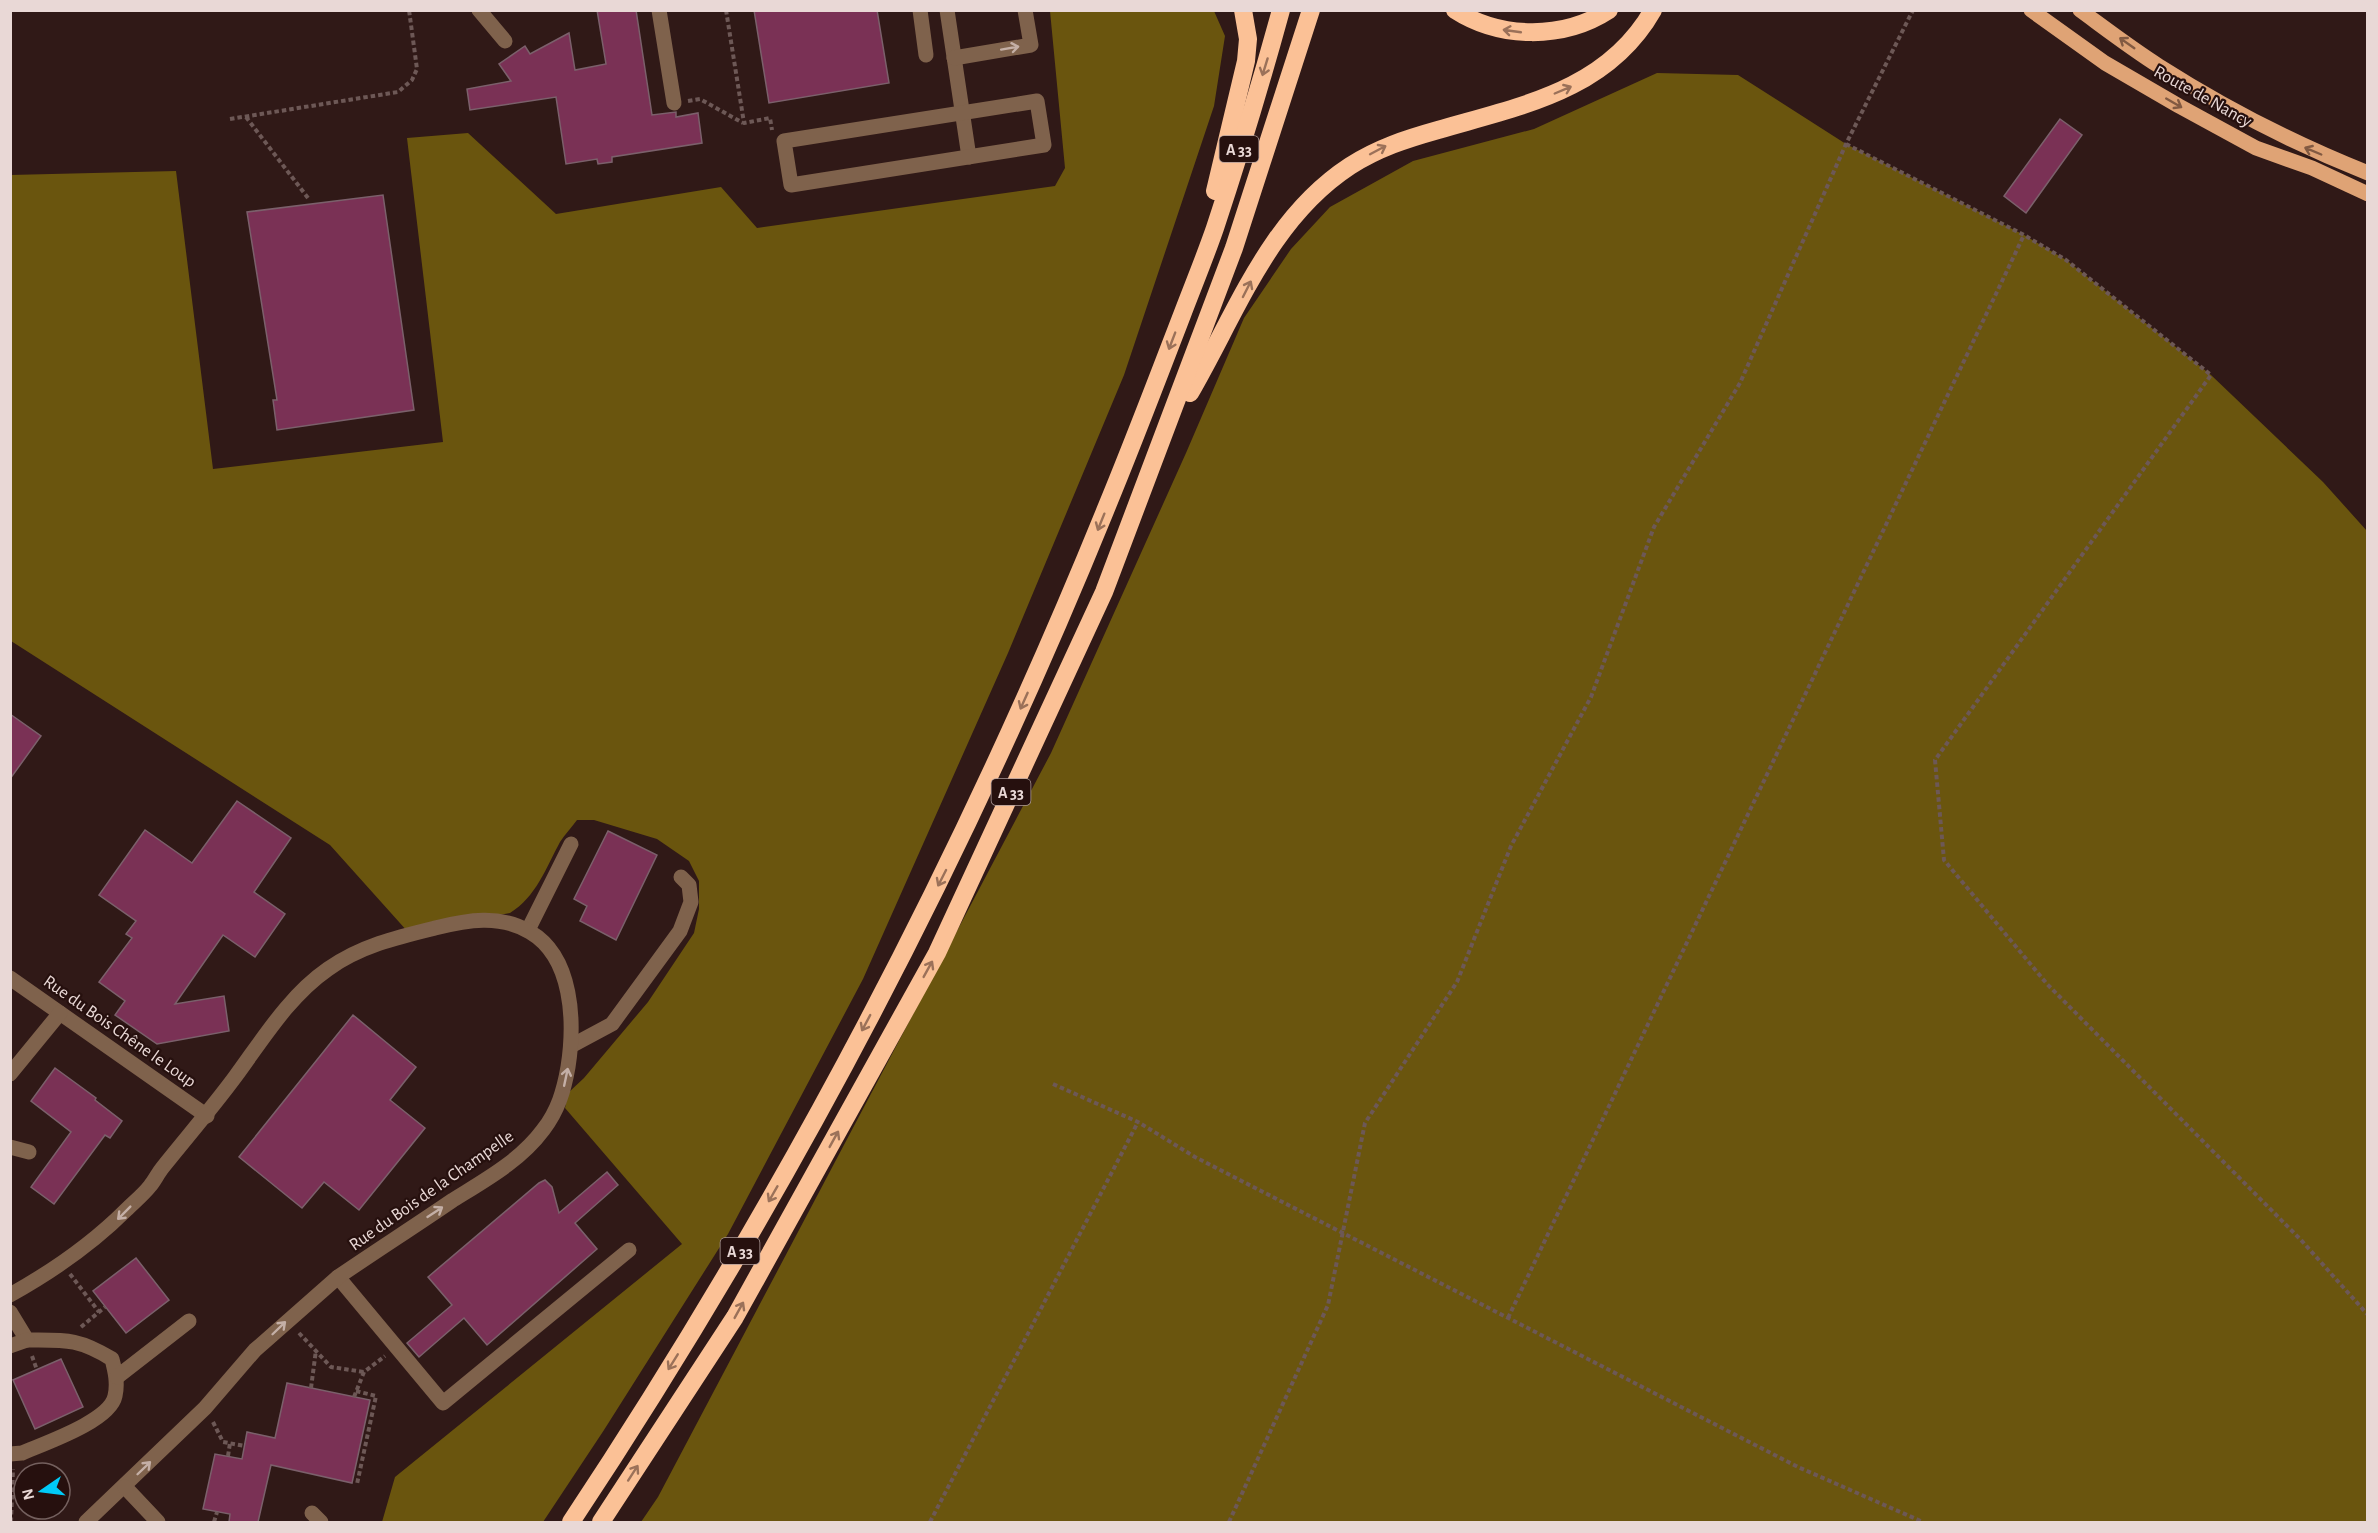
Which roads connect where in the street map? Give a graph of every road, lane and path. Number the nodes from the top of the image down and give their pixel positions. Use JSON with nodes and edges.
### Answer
{"nodes":[{"id":1,"x":409,"y":10,"type":"edge"},
{"id":2,"x":479,"y":10,"type":"edge"},
{"id":3,"x":659,"y":10,"type":"edge"},
{"id":4,"x":726,"y":10,"type":"edge"},
{"id":5,"x":920,"y":10,"type":"edge"},
{"id":6,"x":1025,"y":10,"type":"edge"},
{"id":7,"x":1243,"y":10,"type":"edge"},
{"id":8,"x":1281,"y":10,"type":"edge"},
{"id":9,"x":1311,"y":10,"type":"edge"},
{"id":10,"x":1455,"y":10,"type":"edge"},
{"id":11,"x":1608,"y":10,"type":"edge"},
{"id":12,"x":1653,"y":10,"type":"edge"},
{"id":13,"x":1913,"y":10,"type":"edge"},
{"id":14,"x":2031,"y":10,"type":"edge"},
{"id":15,"x":2080,"y":10,"type":"edge"},
{"id":16,"x":953,"y":11,"type":"edge"},
{"id":17,"x":505,"y":41,"type":"dead end"},
{"id":18,"x":926,"y":55,"type":"dead end"},
{"id":19,"x":954,"y":58,"type":"junction"},
{"id":20,"x":674,"y":103,"type":"joint"},
{"id":21,"x":962,"y":112,"type":"junction"},
{"id":22,"x":246,"y":117,"type":"junction"},
{"id":23,"x":230,"y":119,"type":"dead end"},
{"id":24,"x":744,"y":123,"type":"junction"},
{"id":25,"x":783,"y":141,"type":"junction"},
{"id":26,"x":1846,"y":144,"type":"junction"},
{"id":27,"x":969,"y":157,"type":"junction"},
{"id":28,"x":2367,"y":174,"type":"edge"},
{"id":29,"x":2367,"y":194,"type":"edge"},
{"id":30,"x":308,"y":198,"type":"dead end"},
{"id":31,"x":2024,"y":235,"type":"junction"},
{"id":32,"x":1192,"y":286,"type":"junction"},
{"id":33,"x":1161,"y":444,"type":"junction"},
{"id":34,"x":571,"y":844,"type":"dead end"},
{"id":35,"x":681,"y":878,"type":"dead end"},
{"id":36,"x":528,"y":930,"type":"junction"},
{"id":37,"x":10,"y":978,"type":"edge"},
{"id":38,"x":60,"y":1013,"type":"junction"},
{"id":39,"x":571,"y":1046,"type":"junction"},
{"id":40,"x":10,"y":1074,"type":"edge"},
{"id":41,"x":1053,"y":1084,"type":"dead end"},
{"id":42,"x":207,"y":1116,"type":"junction"},
{"id":43,"x":1138,"y":1122,"type":"junction"},
{"id":44,"x":10,"y":1147,"type":"edge"},
{"id":45,"x":29,"y":1152,"type":"dead end"},
{"id":46,"x":1343,"y":1233,"type":"junction"},
{"id":47,"x":629,"y":1251,"type":"dead end"},
{"id":48,"x":63,"y":1264,"type":"junction"},
{"id":49,"x":338,"y":1277,"type":"junction"},
{"id":50,"x":10,"y":1295,"type":"edge"},
{"id":51,"x":105,"y":1307,"type":"dead end"},
{"id":52,"x":10,"y":1312,"type":"edge"},
{"id":53,"x":99,"y":1312,"type":"junction"},
{"id":54,"x":2367,"y":1315,"type":"edge"},
{"id":55,"x":1508,"y":1318,"type":"junction"},
{"id":56,"x":287,"y":1320,"type":"junction"},
{"id":57,"x":189,"y":1321,"type":"dead end"},
{"id":58,"x":81,"y":1327,"type":"dead end"},
{"id":59,"x":27,"y":1340,"type":"junction"},
{"id":60,"x":10,"y":1346,"type":"edge"},
{"id":61,"x":396,"y":1348,"type":"junction"},
{"id":62,"x":316,"y":1350,"type":"junction"},
{"id":63,"x":364,"y":1372,"type":"junction"},
{"id":64,"x":117,"y":1377,"type":"junction"},
{"id":65,"x":311,"y":1388,"type":"dead end"},
{"id":66,"x":356,"y":1391,"type":"junction"},
{"id":67,"x":354,"y":1397,"type":"dead end"},
{"id":68,"x":205,"y":1408,"type":"junction"},
{"id":69,"x":230,"y":1443,"type":"junction"},
{"id":70,"x":244,"y":1446,"type":"dead end"},
{"id":71,"x":10,"y":1454,"type":"edge"},
{"id":72,"x":228,"y":1456,"type":"dead end"},
{"id":73,"x":12,"y":1481,"type":"dead end"},
{"id":74,"x":357,"y":1484,"type":"dead end"},
{"id":75,"x":125,"y":1487,"type":"junction"},
{"id":76,"x":217,"y":1512,"type":"dead end"},
{"id":77,"x":11,"y":1522,"type":"edge"},
{"id":78,"x":86,"y":1522,"type":"edge"},
{"id":79,"x":158,"y":1522,"type":"edge"},
{"id":80,"x":214,"y":1522,"type":"edge"},
{"id":81,"x":571,"y":1522,"type":"edge"},
{"id":82,"x":601,"y":1522,"type":"edge"},
{"id":83,"x":930,"y":1522,"type":"edge"},
{"id":84,"x":1229,"y":1522,"type":"edge"},
{"id":85,"x":1923,"y":1522,"type":"edge"}],
"edges":[{"from":1,"to":22,"type":"path"},
{"from":2,"to":17,"type":"street"},
{"from":3,"to":20,"type":"street"},
{"from":4,"to":24,"type":"path"},
{"from":5,"to":18,"type":"street"},
{"from":19,"to":6,"type":"street","one_way":true},
{"from":7,"to":32,"type":"highway"},
{"from":8,"to":32,"type":"highway","number":"A 33","one_way":true},
{"from":9,"to":33,"type":"highway","number":"A 33"},
{"from":11,"to":10,"type":"highway","one_way":true},
{"from":33,"to":12,"type":"highway","one_way":true},
{"from":13,"to":26,"type":"path"},
{"from":14,"to":29,"type":"main road","name":"Route de Nancy","one_way":true},
{"from":28,"to":15,"type":"main road","name":"Route de Nancy","one_way":true},
{"from":16,"to":19,"type":"street"},
{"from":19,"to":21,"type":"street"},
{"from":20,"to":24,"type":"path"},
{"from":21,"to":25,"type":"street"},
{"from":21,"to":27,"type":"street"},
{"from":21,"to":27,"type":"street"},
{"from":22,"to":23,"type":"path"},
{"from":22,"to":30,"type":"path"},
{"from":24,"to":25,"type":"path"},
{"from":25,"to":27,"type":"street"},
{"from":26,"to":31,"type":"path"},
{"from":26,"to":46,"type":"path"},
{"from":31,"to":54,"type":"path"},
{"from":31,"to":55,"type":"path"},
{"from":32,"to":81,"type":"highway","number":"A 33","one_way":true},
{"from":82,"to":33,"type":"highway","number":"A 33","one_way":true},
{"from":34,"to":36,"type":"street"},
{"from":35,"to":39,"type":"street"},
{"from":36,"to":39,"type":"street","name":"Rue du Bois de la Champelle"},
{"from":36,"to":42,"type":"street","name":"Rue du Bois de la Champelle"},
{"from":37,"to":38,"type":"street","name":"Rue du Bois Chêne le Loup"},
{"from":38,"to":40,"type":"street"},
{"from":38,"to":42,"type":"street","name":"Rue du Bois Chêne le Loup"},
{"from":49,"to":39,"type":"street","name":"Rue du Bois de la Champelle","one_way":true},
{"from":41,"to":43,"type":"path"},
{"from":42,"to":48,"type":"street","name":"Rue du Bois de la Champelle","one_way":true},
{"from":43,"to":46,"type":"path"},
{"from":43,"to":83,"type":"path"},
{"from":44,"to":45,"type":"street"},
{"from":46,"to":55,"type":"path"},
{"from":46,"to":84,"type":"path"},
{"from":47,"to":61,"type":"street"},
{"from":48,"to":50,"type":"street","name":"Rue du Bois de la Champelle"},
{"from":48,"to":53,"type":"path"},
{"from":49,"to":56,"type":"street","name":"Rue du Bois de la Champelle"},
{"from":49,"to":61,"type":"street"},
{"from":51,"to":53,"type":"path"},
{"from":52,"to":59,"type":"street"},
{"from":53,"to":58,"type":"path"},
{"from":55,"to":85,"type":"path"},
{"from":56,"to":62,"type":"path"},
{"from":68,"to":56,"type":"street","name":"Rue du Bois de la Champelle","one_way":true},
{"from":57,"to":64,"type":"street"},
{"from":59,"to":60,"type":"street"},
{"from":59,"to":64,"type":"street"},
{"from":61,"to":63,"type":"path"},
{"from":62,"to":63,"type":"path"},
{"from":62,"to":65,"type":"path"},
{"from":63,"to":66,"type":"path"},
{"from":64,"to":71,"type":"street"},
{"from":66,"to":67,"type":"path"},
{"from":66,"to":74,"type":"path"},
{"from":68,"to":69,"type":"path"},
{"from":75,"to":68,"type":"street","name":"Rue du Bois de la Champelle","one_way":true},
{"from":69,"to":70,"type":"path"},
{"from":69,"to":72,"type":"path"},
{"from":73,"to":77,"type":"path"},
{"from":75,"to":78,"type":"street","name":"Rue du Bois de la Champelle"},
{"from":75,"to":79,"type":"street"},
{"from":76,"to":80,"type":"path"}]}
